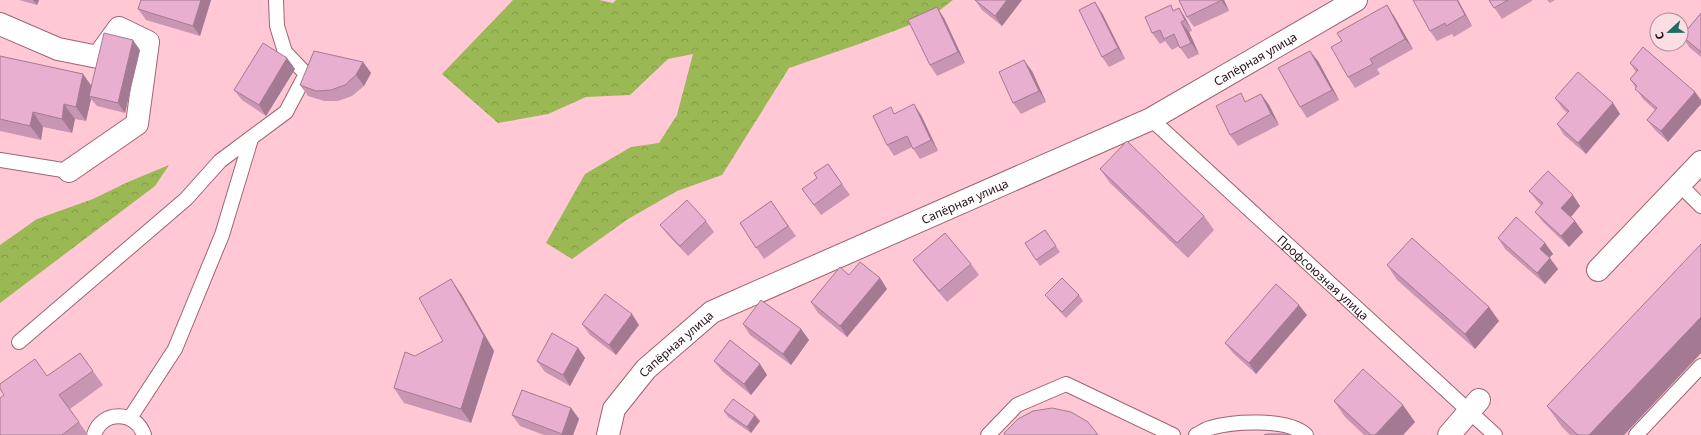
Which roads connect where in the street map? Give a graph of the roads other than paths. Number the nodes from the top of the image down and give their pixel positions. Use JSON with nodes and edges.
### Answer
{"nodes":[{"id":1,"x":276,"y":0,"type":"edge"},
{"id":2,"x":1356,"y":0,"type":"edge"},
{"id":3,"x":0,"y":24,"type":"edge"},
{"id":4,"x":1151,"y":119,"type":"junction"},
{"id":5,"x":250,"y":139,"type":"junction"},
{"id":6,"x":0,"y":160,"type":"edge"},
{"id":7,"x":1701,"y":162,"type":"edge"},
{"id":8,"x":69,"y":171,"type":"joint"},
{"id":9,"x":1680,"y":184,"type":"junction"},
{"id":10,"x":1701,"y":206,"type":"edge"},
{"id":11,"x":1598,"y":270,"type":"dead end"},
{"id":12,"x":19,"y":342,"type":"dead end"},
{"id":13,"x":1701,"y":366,"type":"edge"},
{"id":14,"x":1474,"y":405,"type":"junction"},
{"id":15,"x":130,"y":418,"type":"junction"},
{"id":16,"x":94,"y":435,"type":"edge"},
{"id":17,"x":144,"y":435,"type":"edge"},
{"id":18,"x":608,"y":435,"type":"edge"},
{"id":19,"x":988,"y":435,"type":"edge"},
{"id":20,"x":1173,"y":435,"type":"edge"},
{"id":21,"x":1196,"y":435,"type":"edge"},
{"id":22,"x":1306,"y":435,"type":"edge"},
{"id":23,"x":1449,"y":435,"type":"edge"},
{"id":24,"x":1495,"y":435,"type":"edge"},
{"id":25,"x":1636,"y":435,"type":"edge"}],
"edges":[{"from":1,"to":5,"type":"lane"},
{"from":2,"to":4,"type":"street","name":"Сапёрная улица"},
{"from":3,"to":8,"type":"street"},
{"from":4,"to":14,"type":"lane","name":"Профсоюзная улица"},
{"from":4,"to":18,"type":"street","name":"Сапёрная улица"},
{"from":5,"to":12,"type":"lane"},
{"from":5,"to":15,"type":"lane"},
{"from":6,"to":8,"type":"lane"},
{"from":7,"to":9,"type":"street"},
{"from":9,"to":10,"type":"lane"},
{"from":9,"to":11,"type":"street"},
{"from":13,"to":25,"type":"lane"},
{"from":14,"to":23,"type":"street"},
{"from":14,"to":24,"type":"lane","name":"Профсоюзная улица"},
{"from":15,"to":16,"type":"lane"},
{"from":15,"to":17,"type":"lane"},
{"from":19,"to":20,"type":"lane"},
{"from":21,"to":22,"type":"lane"}]}
